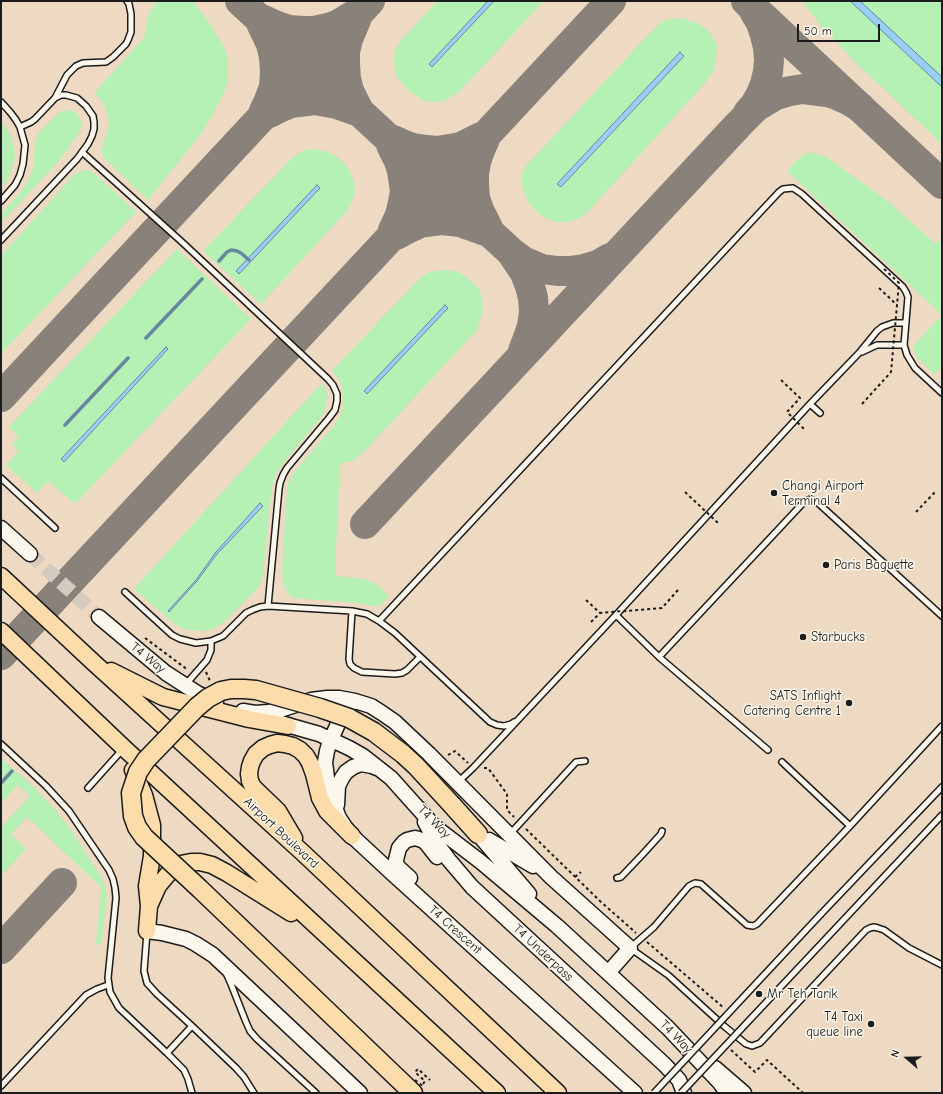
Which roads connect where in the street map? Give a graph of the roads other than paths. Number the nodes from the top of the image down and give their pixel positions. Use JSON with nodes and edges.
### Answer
{"nodes":[{"id":1,"x":127,"y":1,"type":"edge"},
{"id":2,"x":55,"y":98,"type":"junction"},
{"id":3,"x":1,"y":102,"type":"edge"},
{"id":4,"x":20,"y":126,"type":"junction"},
{"id":5,"x":82,"y":152,"type":"junction"},
{"id":6,"x":1,"y":201,"type":"edge"},
{"id":7,"x":1,"y":240,"type":"edge"},
{"id":8,"x":906,"y":323,"type":"junction"},
{"id":9,"x":904,"y":345,"type":"junction"},
{"id":10,"x":859,"y":353,"type":"junction"},
{"id":11,"x":942,"y":394,"type":"edge"},
{"id":12,"x":810,"y":404,"type":"junction"},
{"id":13,"x":820,"y":413,"type":"dead end"},
{"id":14,"x":1,"y":478,"type":"edge"},
{"id":15,"x":1,"y":528,"type":"edge"},
{"id":16,"x":55,"y":528,"type":"dead end"},
{"id":17,"x":30,"y":554,"type":"tunnel mouth"},
{"id":18,"x":1,"y":576,"type":"edge"},
{"id":19,"x":125,"y":592,"type":"dead end"},
{"id":20,"x":268,"y":606,"type":"junction"},
{"id":21,"x":352,"y":611,"type":"junction"},
{"id":22,"x":616,"y":615,"type":"junction"},
{"id":23,"x":942,"y":616,"type":"edge"},
{"id":24,"x":99,"y":617,"type":"tunnel mouth"},
{"id":25,"x":379,"y":620,"type":"junction"},
{"id":26,"x":1,"y":632,"type":"edge"},
{"id":27,"x":211,"y":641,"type":"junction"},
{"id":28,"x":420,"y":657,"type":"junction"},
{"id":29,"x":659,"y":657,"type":"junction"},
{"id":30,"x":93,"y":662,"type":"junction"},
{"id":31,"x":184,"y":686,"type":"junction"},
{"id":32,"x":355,"y":701,"type":"junction"},
{"id":33,"x":243,"y":711,"type":"junction"},
{"id":34,"x":518,"y":719,"type":"junction"},
{"id":35,"x":288,"y":726,"type":"junction"},
{"id":36,"x":942,"y":726,"type":"edge"},
{"id":37,"x":330,"y":740,"type":"junction"},
{"id":38,"x":1,"y":744,"type":"edge"},
{"id":39,"x":124,"y":748,"type":"junction"},
{"id":40,"x":768,"y":750,"type":"dead end"},
{"id":41,"x":585,"y":761,"type":"dead end"},
{"id":42,"x":782,"y":762,"type":"dead end"},
{"id":43,"x":381,"y":770,"type":"junction"},
{"id":44,"x":458,"y":782,"type":"junction"},
{"id":45,"x":942,"y":786,"type":"edge"},
{"id":46,"x":88,"y":788,"type":"dead end"},
{"id":47,"x":414,"y":802,"type":"junction"},
{"id":48,"x":942,"y":815,"type":"edge"},
{"id":49,"x":339,"y":818,"type":"junction"},
{"id":50,"x":850,"y":826,"type":"junction"},
{"id":51,"x":662,"y":831,"type":"dead end"},
{"id":52,"x":478,"y":834,"type":"junction"},
{"id":53,"x":509,"y":835,"type":"junction"},
{"id":54,"x":352,"y":836,"type":"junction"},
{"id":55,"x":302,"y":852,"type":"junction"},
{"id":56,"x":551,"y":877,"type":"junction"},
{"id":57,"x":617,"y":878,"type":"dead end"},
{"id":58,"x":472,"y":887,"type":"junction"},
{"id":59,"x":149,"y":906,"type":"junction"},
{"id":60,"x":557,"y":926,"type":"junction"},
{"id":61,"x":147,"y":931,"type":"junction"},
{"id":62,"x":325,"y":934,"type":"junction"},
{"id":63,"x":464,"y":938,"type":"junction"},
{"id":64,"x":630,"y":948,"type":"junction"},
{"id":65,"x":220,"y":962,"type":"junction"},
{"id":66,"x":942,"y":965,"type":"edge"},
{"id":67,"x":608,"y":973,"type":"junction"},
{"id":68,"x":108,"y":985,"type":"junction"},
{"id":69,"x":192,"y":1026,"type":"junction"},
{"id":70,"x":668,"y":1028,"type":"junction"},
{"id":71,"x":167,"y":1053,"type":"junction"},
{"id":72,"x":697,"y":1060,"type":"junction"},
{"id":73,"x":419,"y":1085,"type":"edge"},
{"id":74,"x":1,"y":1086,"type":"edge"},
{"id":75,"x":192,"y":1093,"type":"edge"},
{"id":76,"x":254,"y":1093,"type":"edge"},
{"id":77,"x":316,"y":1093,"type":"edge"},
{"id":78,"x":360,"y":1093,"type":"edge"},
{"id":79,"x":497,"y":1093,"type":"edge"},
{"id":80,"x":558,"y":1093,"type":"edge"},
{"id":81,"x":636,"y":1093,"type":"edge"},
{"id":82,"x":654,"y":1093,"type":"edge"},
{"id":83,"x":681,"y":1093,"type":"edge"},
{"id":84,"x":684,"y":1093,"type":"edge"},
{"id":85,"x":719,"y":1093,"type":"edge"},
{"id":86,"x":727,"y":1093,"type":"edge"},
{"id":87,"x":744,"y":1093,"type":"edge"}],
"edges":[{"from":1,"to":2,"type":"lane"},
{"from":2,"to":4,"type":"lane"},
{"from":2,"to":5,"type":"lane"},
{"from":3,"to":4,"type":"lane"},
{"from":4,"to":6,"type":"lane"},
{"from":5,"to":7,"type":"lane"},
{"from":5,"to":20,"type":"lane"},
{"from":8,"to":9,"type":"lane"},
{"from":8,"to":10,"type":"lane"},
{"from":8,"to":25,"type":"lane"},
{"from":9,"to":10,"type":"lane"},
{"from":9,"to":11,"type":"lane"},
{"from":10,"to":12,"type":"lane"},
{"from":12,"to":13,"type":"lane"},
{"from":12,"to":22,"type":"lane"},
{"from":14,"to":16,"type":"lane"},
{"from":15,"to":17,"type":"main road"},
{"from":18,"to":30,"type":"highway","name":"Airport Boulevard"},
{"from":19,"to":27,"type":"lane"},
{"from":20,"to":21,"type":"lane"},
{"from":20,"to":27,"type":"lane"},
{"from":21,"to":25,"type":"lane"},
{"from":21,"to":28,"type":"lane"},
{"from":22,"to":29,"type":"lane"},
{"from":22,"to":34,"type":"lane"},
{"from":23,"to":29,"type":"lane"},
{"from":24,"to":31,"type":"main road","name":"T4 Way"},
{"from":25,"to":28,"type":"lane"},
{"from":26,"to":39,"type":"highway"},
{"from":27,"to":31,"type":"lane"},
{"from":28,"to":34,"type":"lane"},
{"from":29,"to":40,"type":"lane"},
{"from":30,"to":35,"type":"highway"},
{"from":30,"to":55,"type":"highway","name":"Airport Boulevard"},
{"from":31,"to":33,"type":"main road","name":"T4 Way"},
{"from":32,"to":33,"type":"main road"},
{"from":32,"to":37,"type":"main road","name":"T4 Crescent"},
{"from":32,"to":44,"type":"main road"},
{"from":33,"to":35,"type":"main road","name":"T4 Way"},
{"from":34,"to":44,"type":"lane"},
{"from":35,"to":37,"type":"main road","name":"T4 Way"},
{"from":36,"to":50,"type":"lane"},
{"from":37,"to":43,"type":"main road","name":"T4 Way"},
{"from":37,"to":49,"type":"main road","name":"T4 Crescent"},
{"from":38,"to":68,"type":"lane"},
{"from":39,"to":46,"type":"lane"},
{"from":39,"to":59,"type":"highway"},
{"from":39,"to":62,"type":"highway"},
{"from":41,"to":53,"type":"lane"},
{"from":42,"to":50,"type":"lane"},
{"from":43,"to":47,"type":"main road","name":"T4 Way"},
{"from":43,"to":49,"type":"main road"},
{"from":44,"to":53,"type":"main road"},
{"from":45,"to":82,"type":"lane","bridge":true},
{"from":47,"to":58,"type":"main road","name":"T4 Underpass"},
{"from":47,"to":60,"type":"main road","name":"T4 Way"},
{"from":48,"to":83,"type":"lane","bridge":true},
{"from":49,"to":54,"type":"main road","name":"T4 Crescent"},
{"from":50,"to":64,"type":"lane"},
{"from":51,"to":57,"type":"lane"},
{"from":52,"to":56,"type":"main road"},
{"from":52,"to":60,"type":"main road"},
{"from":52,"to":73,"type":"highway","bridge":true},
{"from":53,"to":56,"type":"main road"},
{"from":54,"to":55,"type":"highway"},
{"from":54,"to":63,"type":"main road","name":"T4 Crescent"},
{"from":55,"to":80,"type":"highway","name":"Airport Boulevard"},
{"from":56,"to":64,"type":"main road"},
{"from":58,"to":63,"type":"main road"},
{"from":58,"to":84,"type":"main road","name":"T4 Underpass"},
{"from":59,"to":61,"type":"highway"},
{"from":59,"to":62,"type":"highway"},
{"from":60,"to":67,"type":"main road","name":"T4 Way"},
{"from":61,"to":65,"type":"main road"},
{"from":61,"to":69,"type":"lane"},
{"from":62,"to":79,"type":"highway"},
{"from":63,"to":81,"type":"main road","name":"T4 Crescent"},
{"from":64,"to":66,"type":"lane"},
{"from":64,"to":67,"type":"main road"},
{"from":65,"to":77,"type":"lane"},
{"from":65,"to":78,"type":"main road"},
{"from":67,"to":70,"type":"main road","name":"T4 Way"},
{"from":68,"to":71,"type":"lane"},
{"from":68,"to":74,"type":"lane"},
{"from":69,"to":71,"type":"lane"},
{"from":69,"to":76,"type":"lane"},
{"from":70,"to":72,"type":"main road","name":"T4 Way"},
{"from":70,"to":87,"type":"main road"},
{"from":71,"to":75,"type":"lane"},
{"from":72,"to":85,"type":"main road"},
{"from":72,"to":86,"type":"main road","name":"T4 Way"}]}
